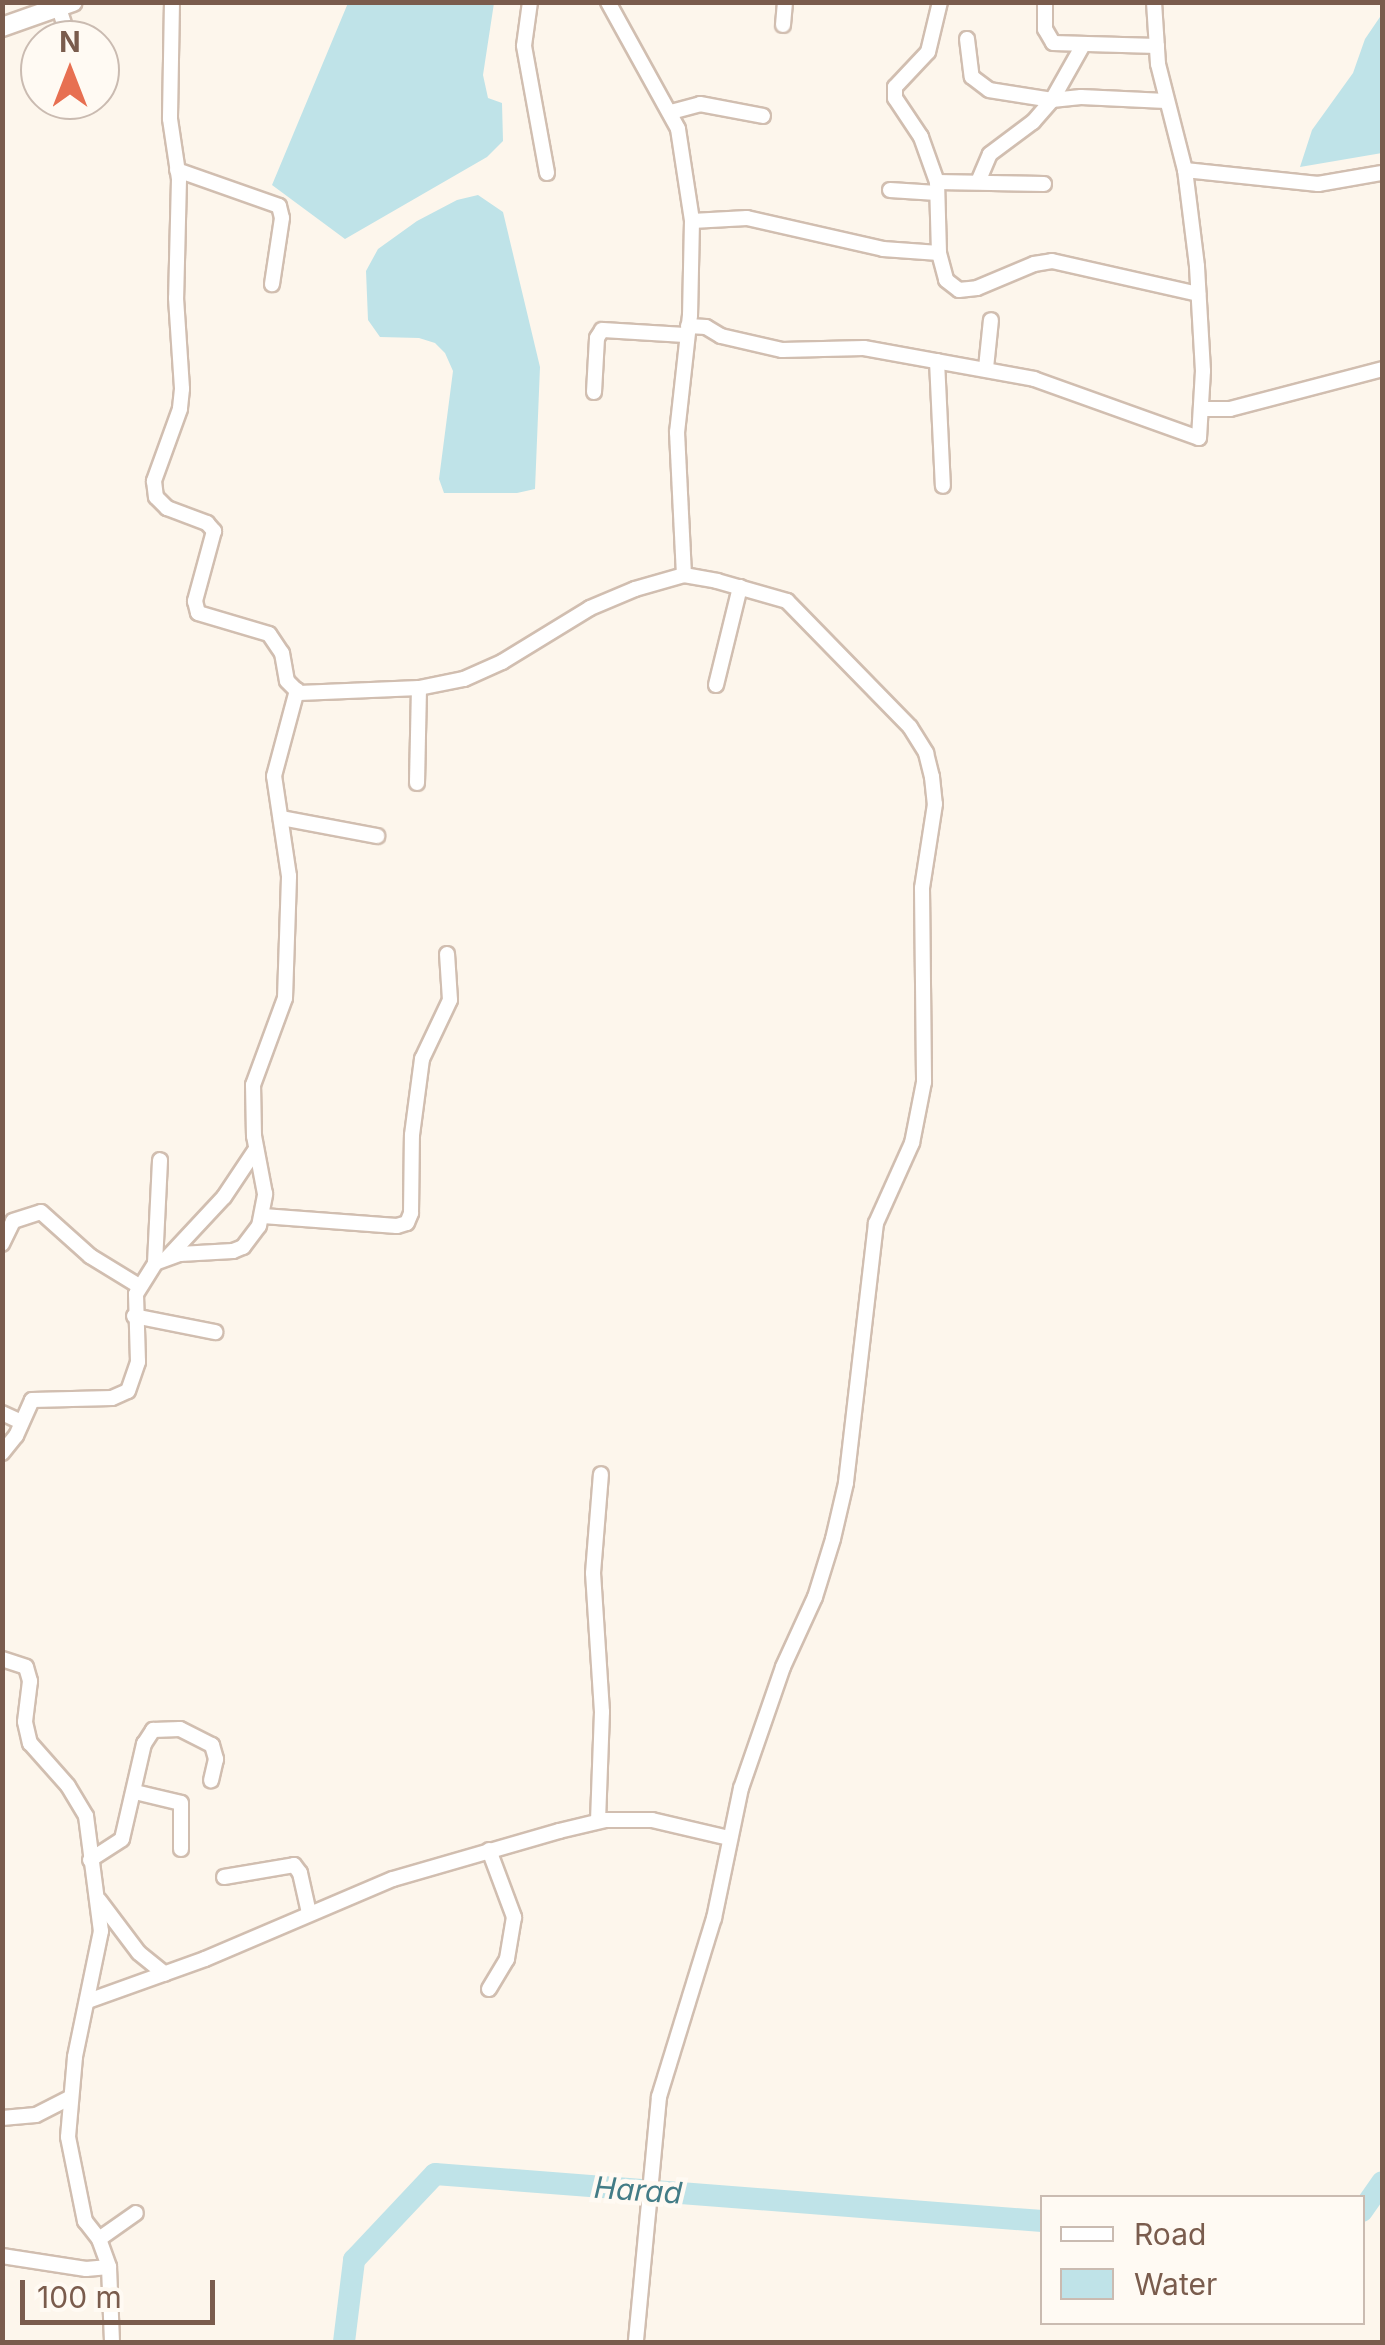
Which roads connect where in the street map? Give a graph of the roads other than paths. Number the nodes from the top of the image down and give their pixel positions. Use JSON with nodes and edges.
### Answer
{"nodes":[{"id":1,"x":172,"y":2,"type":"edge"},
{"id":2,"x":530,"y":2,"type":"edge"},
{"id":3,"x":608,"y":2,"type":"edge"},
{"id":4,"x":786,"y":2,"type":"edge"},
{"id":5,"x":940,"y":2,"type":"edge"},
{"id":6,"x":1045,"y":2,"type":"edge"},
{"id":7,"x":1154,"y":2,"type":"edge"},
{"id":8,"x":62,"y":4,"type":"edge"},
{"id":9,"x":784,"y":24,"type":"dead end"},
{"id":10,"x":2,"y":27,"type":"edge"},
{"id":11,"x":967,"y":39,"type":"dead end"},
{"id":12,"x":1083,"y":46,"type":"junction"},
{"id":13,"x":1157,"y":46,"type":"junction"},
{"id":14,"x":1052,"y":100,"type":"junction"},
{"id":15,"x":1166,"y":102,"type":"junction"},
{"id":16,"x":671,"y":112,"type":"junction"},
{"id":17,"x":763,"y":116,"type":"dead end"},
{"id":18,"x":178,"y":170,"type":"junction"},
{"id":19,"x":1185,"y":170,"type":"junction"},
{"id":20,"x":1382,"y":173,"type":"edge"},
{"id":21,"x":547,"y":174,"type":"dead end"},
{"id":22,"x":978,"y":182,"type":"junction"},
{"id":23,"x":1044,"y":184,"type":"dead end"},
{"id":24,"x":937,"y":187,"type":"junction"},
{"id":25,"x":890,"y":190,"type":"dead end"},
{"id":26,"x":692,"y":221,"type":"junction"},
{"id":27,"x":939,"y":253,"type":"junction"},
{"id":28,"x":272,"y":284,"type":"dead end"},
{"id":29,"x":1198,"y":294,"type":"junction"},
{"id":30,"x":990,"y":320,"type":"dead end"},
{"id":31,"x":687,"y":330,"type":"junction"},
{"id":32,"x":937,"y":362,"type":"junction"},
{"id":33,"x":986,"y":368,"type":"junction"},
{"id":34,"x":1382,"y":370,"type":"edge"},
{"id":35,"x":594,"y":392,"type":"dead end"},
{"id":36,"x":1201,"y":410,"type":"junction"},
{"id":37,"x":943,"y":486,"type":"dead end"},
{"id":38,"x":684,"y":574,"type":"junction"},
{"id":39,"x":740,"y":587,"type":"junction"},
{"id":40,"x":716,"y":685,"type":"dead end"},
{"id":41,"x":419,"y":688,"type":"junction"},
{"id":42,"x":296,"y":690,"type":"junction"},
{"id":43,"x":418,"y":783,"type":"dead end"},
{"id":44,"x":282,"y":818,"type":"junction"},
{"id":45,"x":378,"y":836,"type":"dead end"},
{"id":46,"x":447,"y":954,"type":"dead end"},
{"id":47,"x":256,"y":1149,"type":"junction"},
{"id":48,"x":160,"y":1160,"type":"dead end"},
{"id":49,"x":262,"y":1216,"type":"junction"},
{"id":50,"x":2,"y":1244,"type":"edge"},
{"id":51,"x":161,"y":1260,"type":"junction"},
{"id":52,"x":139,"y":1286,"type":"junction"},
{"id":53,"x":134,"y":1316,"type":"junction"},
{"id":54,"x":215,"y":1332,"type":"dead end"},
{"id":55,"x":2,"y":1414,"type":"edge"},
{"id":56,"x":21,"y":1422,"type":"junction"},
{"id":57,"x":2,"y":1453,"type":"edge"},
{"id":58,"x":601,"y":1474,"type":"dead end"},
{"id":59,"x":2,"y":1659,"type":"edge"},
{"id":60,"x":211,"y":1780,"type":"dead end"},
{"id":61,"x":135,"y":1792,"type":"junction"},
{"id":62,"x":598,"y":1821,"type":"junction"},
{"id":63,"x":730,"y":1838,"type":"junction"},
{"id":64,"x":181,"y":1849,"type":"dead end"},
{"id":65,"x":488,"y":1850,"type":"junction"},
{"id":66,"x":90,"y":1860,"type":"junction"},
{"id":67,"x":224,"y":1877,"type":"dead end"},
{"id":68,"x":99,"y":1900,"type":"junction"},
{"id":69,"x":309,"y":1913,"type":"junction"},
{"id":70,"x":164,"y":1974,"type":"junction"},
{"id":71,"x":490,"y":1989,"type":"dead end"},
{"id":72,"x":88,"y":2001,"type":"junction"},
{"id":73,"x":70,"y":2098,"type":"junction"},
{"id":74,"x":2,"y":2118,"type":"edge"},
{"id":75,"x":136,"y":2213,"type":"dead end"},
{"id":76,"x":98,"y":2239,"type":"junction"},
{"id":77,"x":2,"y":2256,"type":"edge"},
{"id":78,"x":109,"y":2267,"type":"junction"},
{"id":79,"x":112,"y":2342,"type":"edge"},
{"id":80,"x":636,"y":2342,"type":"edge"}],
"edges":[{"from":1,"to":18,"type":"street"},
{"from":2,"to":21,"type":"street"},
{"from":3,"to":16,"type":"street"},
{"from":4,"to":9,"type":"street"},
{"from":5,"to":24,"type":"street"},
{"from":6,"to":12,"type":"street"},
{"from":7,"to":13,"type":"street"},
{"from":8,"to":10,"type":"street"},
{"from":11,"to":14,"type":"street"},
{"from":12,"to":13,"type":"street"},
{"from":12,"to":14,"type":"street"},
{"from":13,"to":15,"type":"street"},
{"from":14,"to":15,"type":"street"},
{"from":14,"to":22,"type":"street"},
{"from":15,"to":19,"type":"street"},
{"from":16,"to":17,"type":"street"},
{"from":16,"to":26,"type":"street"},
{"from":18,"to":28,"type":"street"},
{"from":18,"to":42,"type":"street"},
{"from":19,"to":20,"type":"street"},
{"from":19,"to":29,"type":"street"},
{"from":22,"to":23,"type":"street"},
{"from":22,"to":24,"type":"street"},
{"from":24,"to":25,"type":"street"},
{"from":24,"to":27,"type":"street"},
{"from":26,"to":27,"type":"street"},
{"from":26,"to":31,"type":"street"},
{"from":27,"to":29,"type":"street"},
{"from":29,"to":36,"type":"street"},
{"from":30,"to":33,"type":"street"},
{"from":31,"to":32,"type":"street"},
{"from":31,"to":35,"type":"street"},
{"from":31,"to":38,"type":"street"},
{"from":32,"to":33,"type":"street"},
{"from":32,"to":37,"type":"street"},
{"from":33,"to":36,"type":"street"},
{"from":34,"to":36,"type":"street"},
{"from":38,"to":39,"type":"street"},
{"from":38,"to":41,"type":"street"},
{"from":39,"to":40,"type":"street"},
{"from":39,"to":63,"type":"street"},
{"from":41,"to":42,"type":"street"},
{"from":41,"to":43,"type":"street"},
{"from":42,"to":44,"type":"street"},
{"from":44,"to":45,"type":"street"},
{"from":44,"to":47,"type":"street"},
{"from":46,"to":49,"type":"street"},
{"from":47,"to":49,"type":"street"},
{"from":47,"to":51,"type":"street"},
{"from":48,"to":51,"type":"street"},
{"from":49,"to":51,"type":"street"},
{"from":50,"to":52,"type":"street"},
{"from":51,"to":52,"type":"street"},
{"from":52,"to":53,"type":"street"},
{"from":53,"to":54,"type":"street"},
{"from":53,"to":56,"type":"street"},
{"from":55,"to":56,"type":"street"},
{"from":56,"to":57,"type":"street"},
{"from":58,"to":62,"type":"street"},
{"from":59,"to":66,"type":"street"},
{"from":60,"to":61,"type":"street"},
{"from":61,"to":64,"type":"street"},
{"from":61,"to":66,"type":"street"},
{"from":62,"to":63,"type":"street"},
{"from":62,"to":65,"type":"street"},
{"from":63,"to":80,"type":"street"},
{"from":65,"to":69,"type":"street"},
{"from":65,"to":71,"type":"street"},
{"from":66,"to":68,"type":"street"},
{"from":67,"to":69,"type":"street"},
{"from":68,"to":70,"type":"street"},
{"from":68,"to":72,"type":"street"},
{"from":69,"to":70,"type":"street"},
{"from":70,"to":72,"type":"street"},
{"from":72,"to":73,"type":"street"},
{"from":73,"to":74,"type":"street"},
{"from":73,"to":76,"type":"street"},
{"from":75,"to":76,"type":"street"},
{"from":76,"to":78,"type":"street"},
{"from":77,"to":78,"type":"street"},
{"from":78,"to":79,"type":"street"}]}
